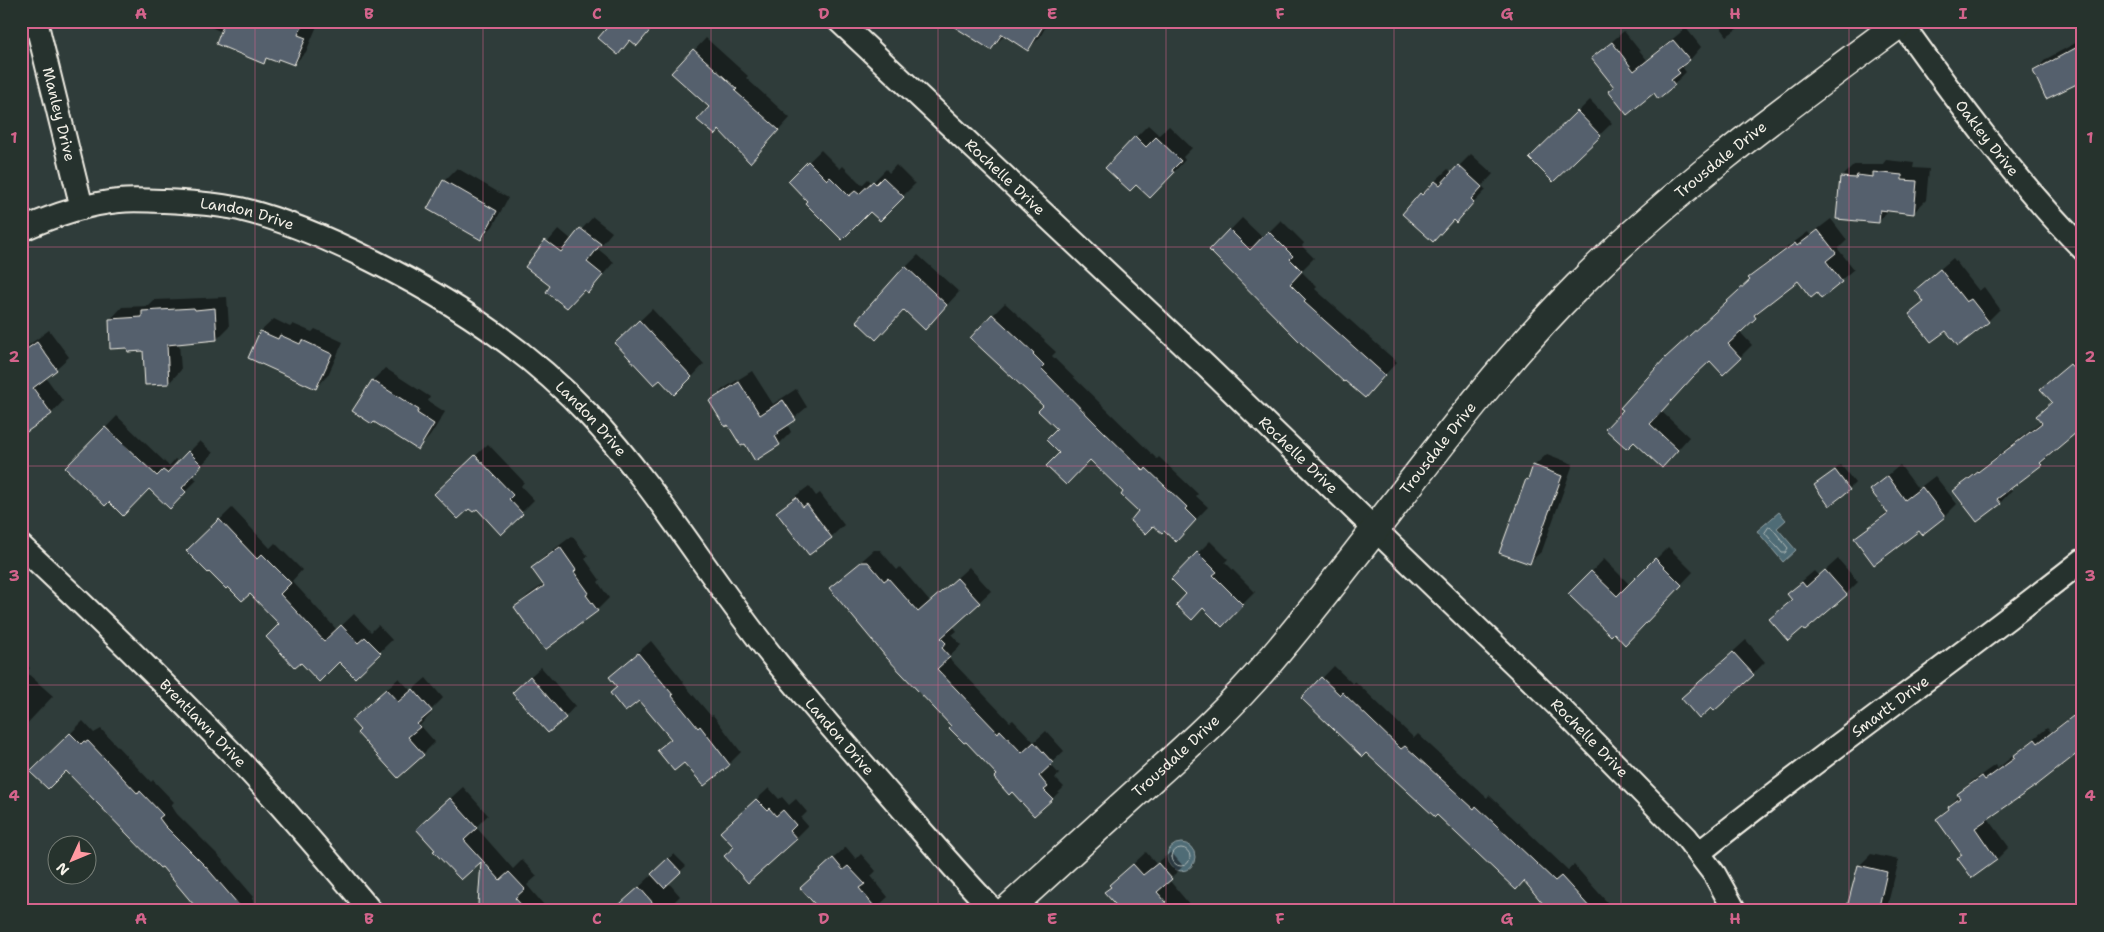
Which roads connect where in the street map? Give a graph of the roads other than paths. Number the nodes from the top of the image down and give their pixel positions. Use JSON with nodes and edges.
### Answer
{"nodes":[{"id":1,"x":36,"y":21,"type":"edge"},
{"id":2,"x":839,"y":21,"type":"edge"},
{"id":3,"x":1901,"y":22,"type":"edge"},
{"id":4,"x":82,"y":208,"type":"junction"},
{"id":5,"x":21,"y":230,"type":"edge"},
{"id":6,"x":2083,"y":249,"type":"edge"},
{"id":7,"x":1376,"y":531,"type":"junction"},
{"id":8,"x":21,"y":546,"type":"edge"},
{"id":9,"x":2083,"y":560,"type":"edge"},
{"id":10,"x":1699,"y":853,"type":"junction"},
{"id":11,"x":371,"y":911,"type":"edge"},
{"id":12,"x":994,"y":911,"type":"edge"},
{"id":13,"x":1006,"y":911,"type":"edge"},
{"id":14,"x":1735,"y":911,"type":"edge"}],
"edges":[{"from":1,"to":4,"type":"street","name":"Manley Drive"},
{"from":2,"to":7,"type":"street","name":"Rochelle Drive"},
{"from":3,"to":6,"type":"street","name":"Oakley Drive"},
{"from":3,"to":7,"type":"street","name":"Trousdale Drive"},
{"from":4,"to":5,"type":"street","name":"Landon Drive"},
{"from":4,"to":12,"type":"street","name":"Landon Drive"},
{"from":7,"to":10,"type":"street","name":"Rochelle Drive"},
{"from":7,"to":13,"type":"street","name":"Trousdale Drive"},
{"from":8,"to":11,"type":"street","name":"Brentlawn Drive"},
{"from":9,"to":10,"type":"street","name":"Smartt Drive"},
{"from":10,"to":14,"type":"street","name":"Rochelle Drive"}]}
